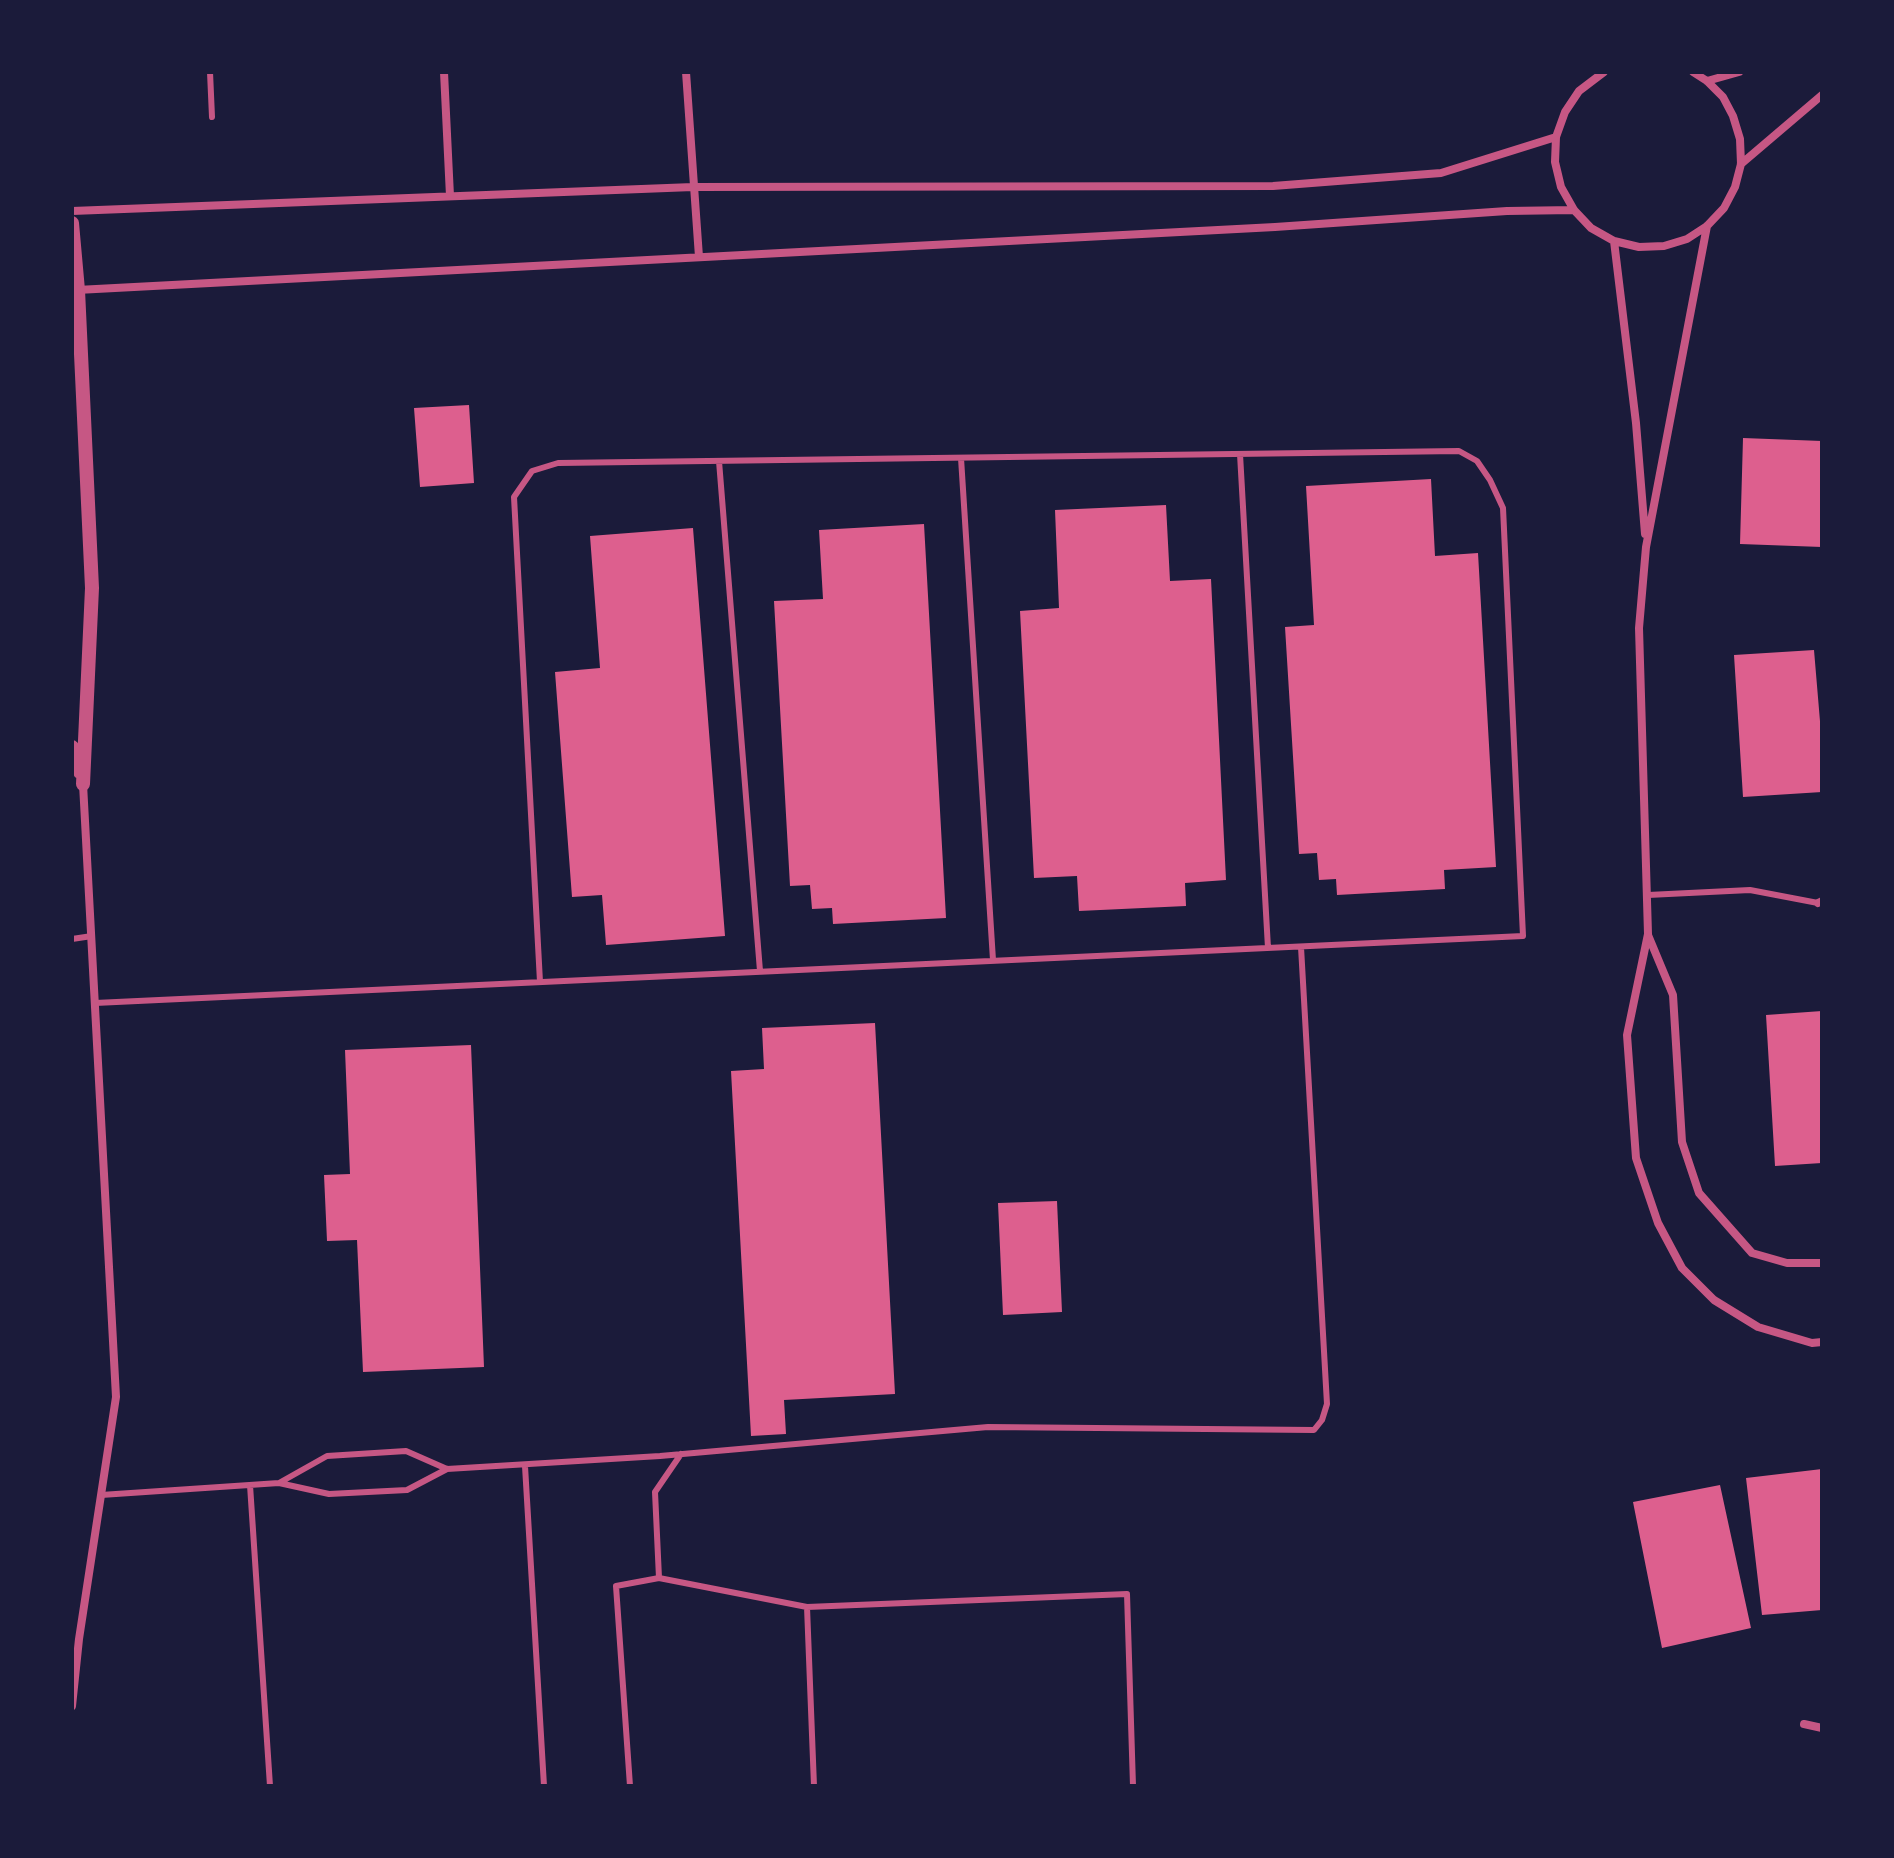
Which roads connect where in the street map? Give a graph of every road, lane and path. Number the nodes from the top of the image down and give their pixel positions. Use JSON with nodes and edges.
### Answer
{"nodes":[{"id":1,"x":210,"y":72,"type":"edge"},
{"id":2,"x":444,"y":72,"type":"edge"},
{"id":3,"x":686,"y":72,"type":"edge"},
{"id":4,"x":1604,"y":72,"type":"edge"},
{"id":5,"x":1693,"y":72,"type":"edge"},
{"id":6,"x":1739,"y":72,"type":"edge"},
{"id":7,"x":1707,"y":81,"type":"junction"},
{"id":8,"x":1822,"y":95,"type":"edge"},
{"id":9,"x":212,"y":117,"type":"dead end"},
{"id":10,"x":1556,"y":137,"type":"junction"},
{"id":11,"x":1741,"y":164,"type":"junction"},
{"id":12,"x":693,"y":187,"type":"junction"},
{"id":13,"x":450,"y":196,"type":"junction"},
{"id":14,"x":1574,"y":210,"type":"junction"},
{"id":15,"x":72,"y":211,"type":"edge"},
{"id":16,"x":72,"y":223,"type":"edge"},
{"id":17,"x":1707,"y":226,"type":"junction"},
{"id":18,"x":1614,"y":241,"type":"junction"},
{"id":19,"x":699,"y":257,"type":"junction"},
{"id":20,"x":75,"y":290,"type":"edge"},
{"id":21,"x":1240,"y":454,"type":"junction"},
{"id":22,"x":961,"y":458,"type":"junction"},
{"id":23,"x":719,"y":461,"type":"junction"},
{"id":24,"x":1646,"y":547,"type":"junction"},
{"id":25,"x":72,"y":747,"type":"edge"},
{"id":26,"x":83,"y":784,"type":"junction"},
{"id":27,"x":1648,"y":895,"type":"junction"},
{"id":28,"x":1820,"y":902,"type":"edge"},
{"id":29,"x":1648,"y":934,"type":"junction"},
{"id":30,"x":92,"y":936,"type":"junction"},
{"id":31,"x":72,"y":939,"type":"edge"},
{"id":32,"x":1301,"y":947,"type":"junction"},
{"id":33,"x":1268,"y":948,"type":"junction"},
{"id":34,"x":993,"y":960,"type":"junction"},
{"id":35,"x":760,"y":971,"type":"junction"},
{"id":36,"x":540,"y":982,"type":"junction"},
{"id":37,"x":95,"y":1003,"type":"junction"},
{"id":38,"x":1822,"y":1263,"type":"edge"},
{"id":39,"x":1822,"y":1342,"type":"edge"},
{"id":40,"x":681,"y":1454,"type":"junction"},
{"id":41,"x":525,"y":1466,"type":"junction"},
{"id":42,"x":447,"y":1469,"type":"junction"},
{"id":43,"x":279,"y":1483,"type":"junction"},
{"id":44,"x":250,"y":1485,"type":"junction"},
{"id":45,"x":101,"y":1495,"type":"junction"},
{"id":46,"x":659,"y":1578,"type":"junction"},
{"id":47,"x":807,"y":1607,"type":"junction"},
{"id":48,"x":72,"y":1706,"type":"edge"},
{"id":49,"x":1804,"y":1724,"type":"dead end"},
{"id":50,"x":1822,"y":1728,"type":"edge"},
{"id":51,"x":270,"y":1786,"type":"edge"},
{"id":52,"x":544,"y":1786,"type":"edge"},
{"id":53,"x":630,"y":1786,"type":"edge"},
{"id":54,"x":814,"y":1786,"type":"edge"},
{"id":55,"x":1133,"y":1786,"type":"edge"}],
"edges":[{"from":1,"to":9,"type":"lane"},
{"from":2,"to":13,"type":"street"},
{"from":3,"to":12,"type":"street"},
{"from":4,"to":10,"type":"street"},
{"from":5,"to":7,"type":"street"},
{"from":6,"to":7,"type":"street"},
{"from":7,"to":11,"type":"street"},
{"from":8,"to":11,"type":"street"},
{"from":10,"to":12,"type":"street"},
{"from":10,"to":14,"type":"street"},
{"from":11,"to":17,"type":"street"},
{"from":12,"to":13,"type":"street"},
{"from":12,"to":19,"type":"street"},
{"from":13,"to":15,"type":"street"},
{"from":14,"to":18,"type":"street"},
{"from":14,"to":19,"type":"street"},
{"from":16,"to":20,"type":"street"},
{"from":17,"to":18,"type":"street"},
{"from":17,"to":24,"type":"street"},
{"from":18,"to":24,"type":"street"},
{"from":19,"to":20,"type":"street"},
{"from":20,"to":26,"type":"street"},
{"from":21,"to":22,"type":"lane"},
{"from":21,"to":32,"type":"lane"},
{"from":21,"to":33,"type":"lane"},
{"from":22,"to":23,"type":"lane"},
{"from":22,"to":34,"type":"lane"},
{"from":23,"to":35,"type":"lane"},
{"from":23,"to":36,"type":"lane"},
{"from":24,"to":27,"type":"street"},
{"from":25,"to":26,"type":"street"},
{"from":26,"to":30,"type":"street"},
{"from":27,"to":28,"type":"lane"},
{"from":27,"to":29,"type":"street"},
{"from":29,"to":38,"type":"street"},
{"from":29,"to":39,"type":"street"},
{"from":30,"to":31,"type":"lane"},
{"from":30,"to":37,"type":"street"},
{"from":32,"to":33,"type":"lane"},
{"from":32,"to":40,"type":"lane"},
{"from":33,"to":34,"type":"lane"},
{"from":34,"to":35,"type":"lane"},
{"from":35,"to":36,"type":"lane"},
{"from":36,"to":37,"type":"lane"},
{"from":37,"to":45,"type":"street"},
{"from":40,"to":41,"type":"lane"},
{"from":40,"to":46,"type":"lane"},
{"from":41,"to":42,"type":"lane"},
{"from":41,"to":52,"type":"lane"},
{"from":42,"to":43,"type":"lane"},
{"from":42,"to":43,"type":"lane"},
{"from":43,"to":44,"type":"lane"},
{"from":44,"to":45,"type":"lane"},
{"from":44,"to":51,"type":"lane"},
{"from":45,"to":48,"type":"street"},
{"from":46,"to":47,"type":"lane"},
{"from":46,"to":53,"type":"lane"},
{"from":47,"to":54,"type":"lane"},
{"from":47,"to":55,"type":"lane"},
{"from":49,"to":50,"type":"street"}]}
